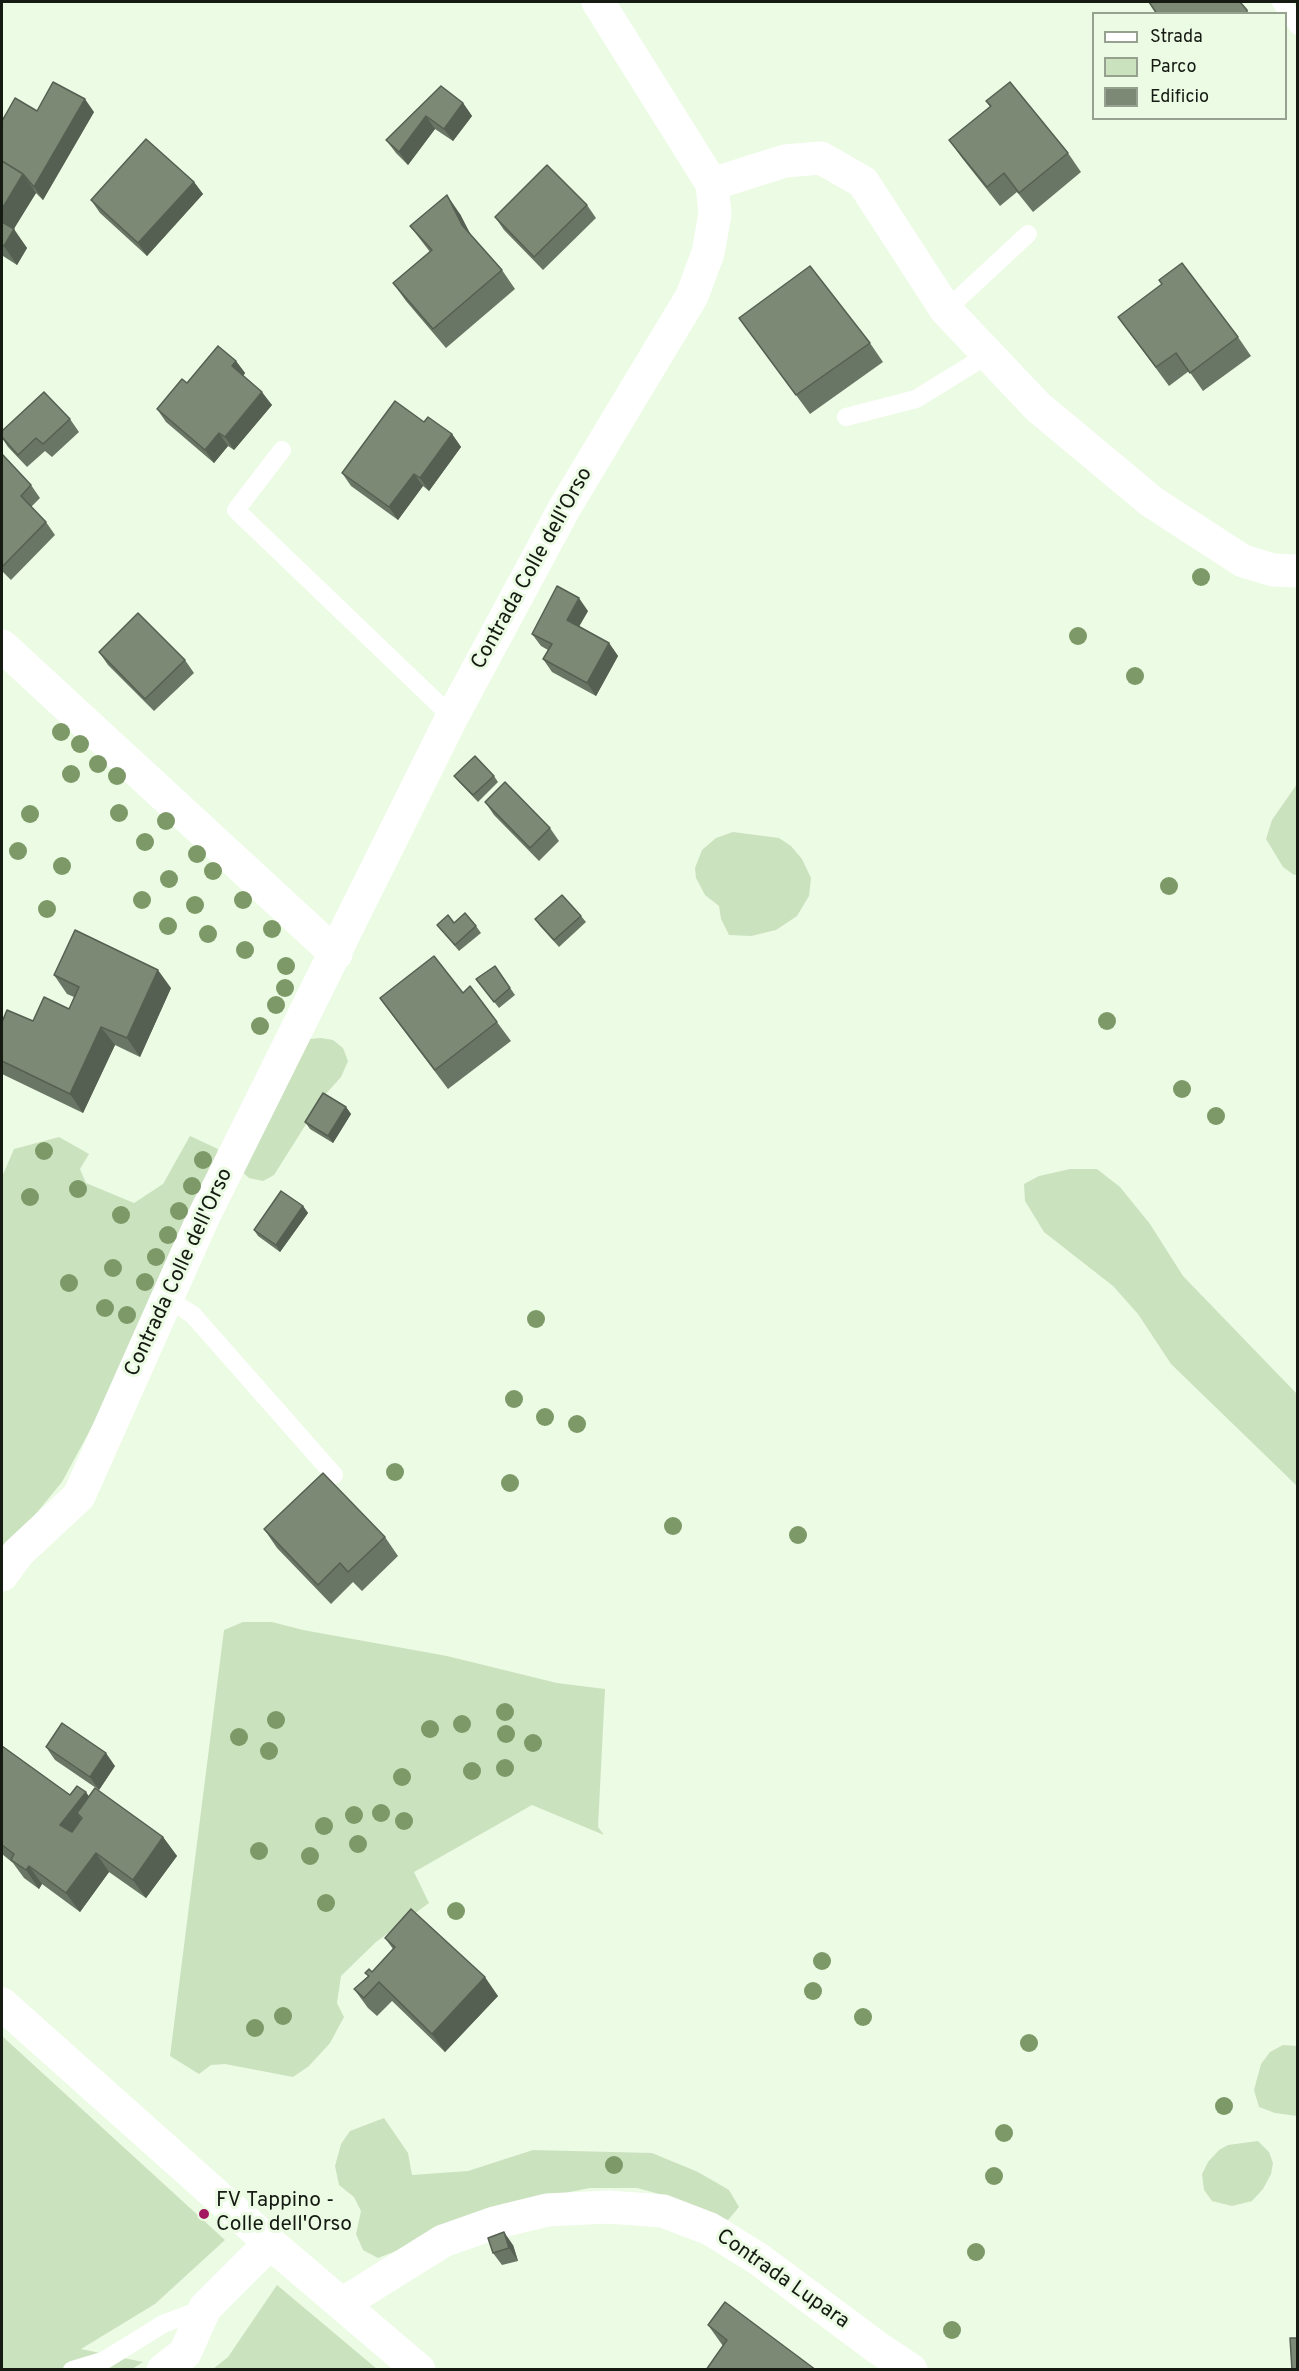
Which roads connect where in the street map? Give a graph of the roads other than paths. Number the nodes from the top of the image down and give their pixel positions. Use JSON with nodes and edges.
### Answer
{"nodes":[{"id":1,"x":598,"y":2,"type":"edge"},
{"id":2,"x":1281,"y":2,"type":"edge"},
{"id":3,"x":1298,"y":26,"type":"edge"},
{"id":4,"x":712,"y":184,"type":"junction"},
{"id":5,"x":1028,"y":234,"type":"dead end"},
{"id":6,"x":946,"y":310,"type":"junction"},
{"id":7,"x":989,"y":354,"type":"junction"},
{"id":8,"x":846,"y":417,"type":"dead end"},
{"id":9,"x":282,"y":450,"type":"dead end"},
{"id":10,"x":1298,"y":571,"type":"edge"},
{"id":11,"x":2,"y":646,"type":"edge"},
{"id":12,"x":452,"y":717,"type":"junction"},
{"id":13,"x":336,"y":954,"type":"junction"},
{"id":14,"x":167,"y":1298,"type":"junction"},
{"id":15,"x":334,"y":1475,"type":"dead end"},
{"id":16,"x":2,"y":1575,"type":"edge"},
{"id":17,"x":2,"y":2004,"type":"edge"},
{"id":18,"x":270,"y":2243,"type":"junction"},
{"id":19,"x":342,"y":2304,"type":"junction"},
{"id":20,"x":205,"y":2308,"type":"junction"},
{"id":21,"x":72,"y":2370,"type":"edge"},
{"id":22,"x":164,"y":2370,"type":"edge"},
{"id":23,"x":419,"y":2370,"type":"edge"},
{"id":24,"x":911,"y":2370,"type":"edge"}],
"edges":[{"from":1,"to":4,"type":"street","name":"Contrada Colle dell'Orso"},
{"from":2,"to":3,"type":"lane"},
{"from":4,"to":6,"type":"street"},
{"from":4,"to":12,"type":"street","name":"Contrada Colle dell'Orso"},
{"from":5,"to":6,"type":"lane"},
{"from":6,"to":7,"type":"street"},
{"from":7,"to":8,"type":"lane"},
{"from":7,"to":10,"type":"street"},
{"from":9,"to":12,"type":"lane"},
{"from":11,"to":13,"type":"street"},
{"from":12,"to":13,"type":"street","name":"Contrada Colle dell'Orso"},
{"from":13,"to":14,"type":"street","name":"Contrada Colle dell'Orso"},
{"from":14,"to":15,"type":"lane"},
{"from":14,"to":16,"type":"street","name":"Contrada Colle dell'Orso"},
{"from":17,"to":18,"type":"street"},
{"from":18,"to":19,"type":"street"},
{"from":18,"to":20,"type":"street"},
{"from":19,"to":23,"type":"street"},
{"from":19,"to":24,"type":"street","name":"Contrada Lupara"},
{"from":20,"to":21,"type":"lane"},
{"from":20,"to":22,"type":"street"}]}
